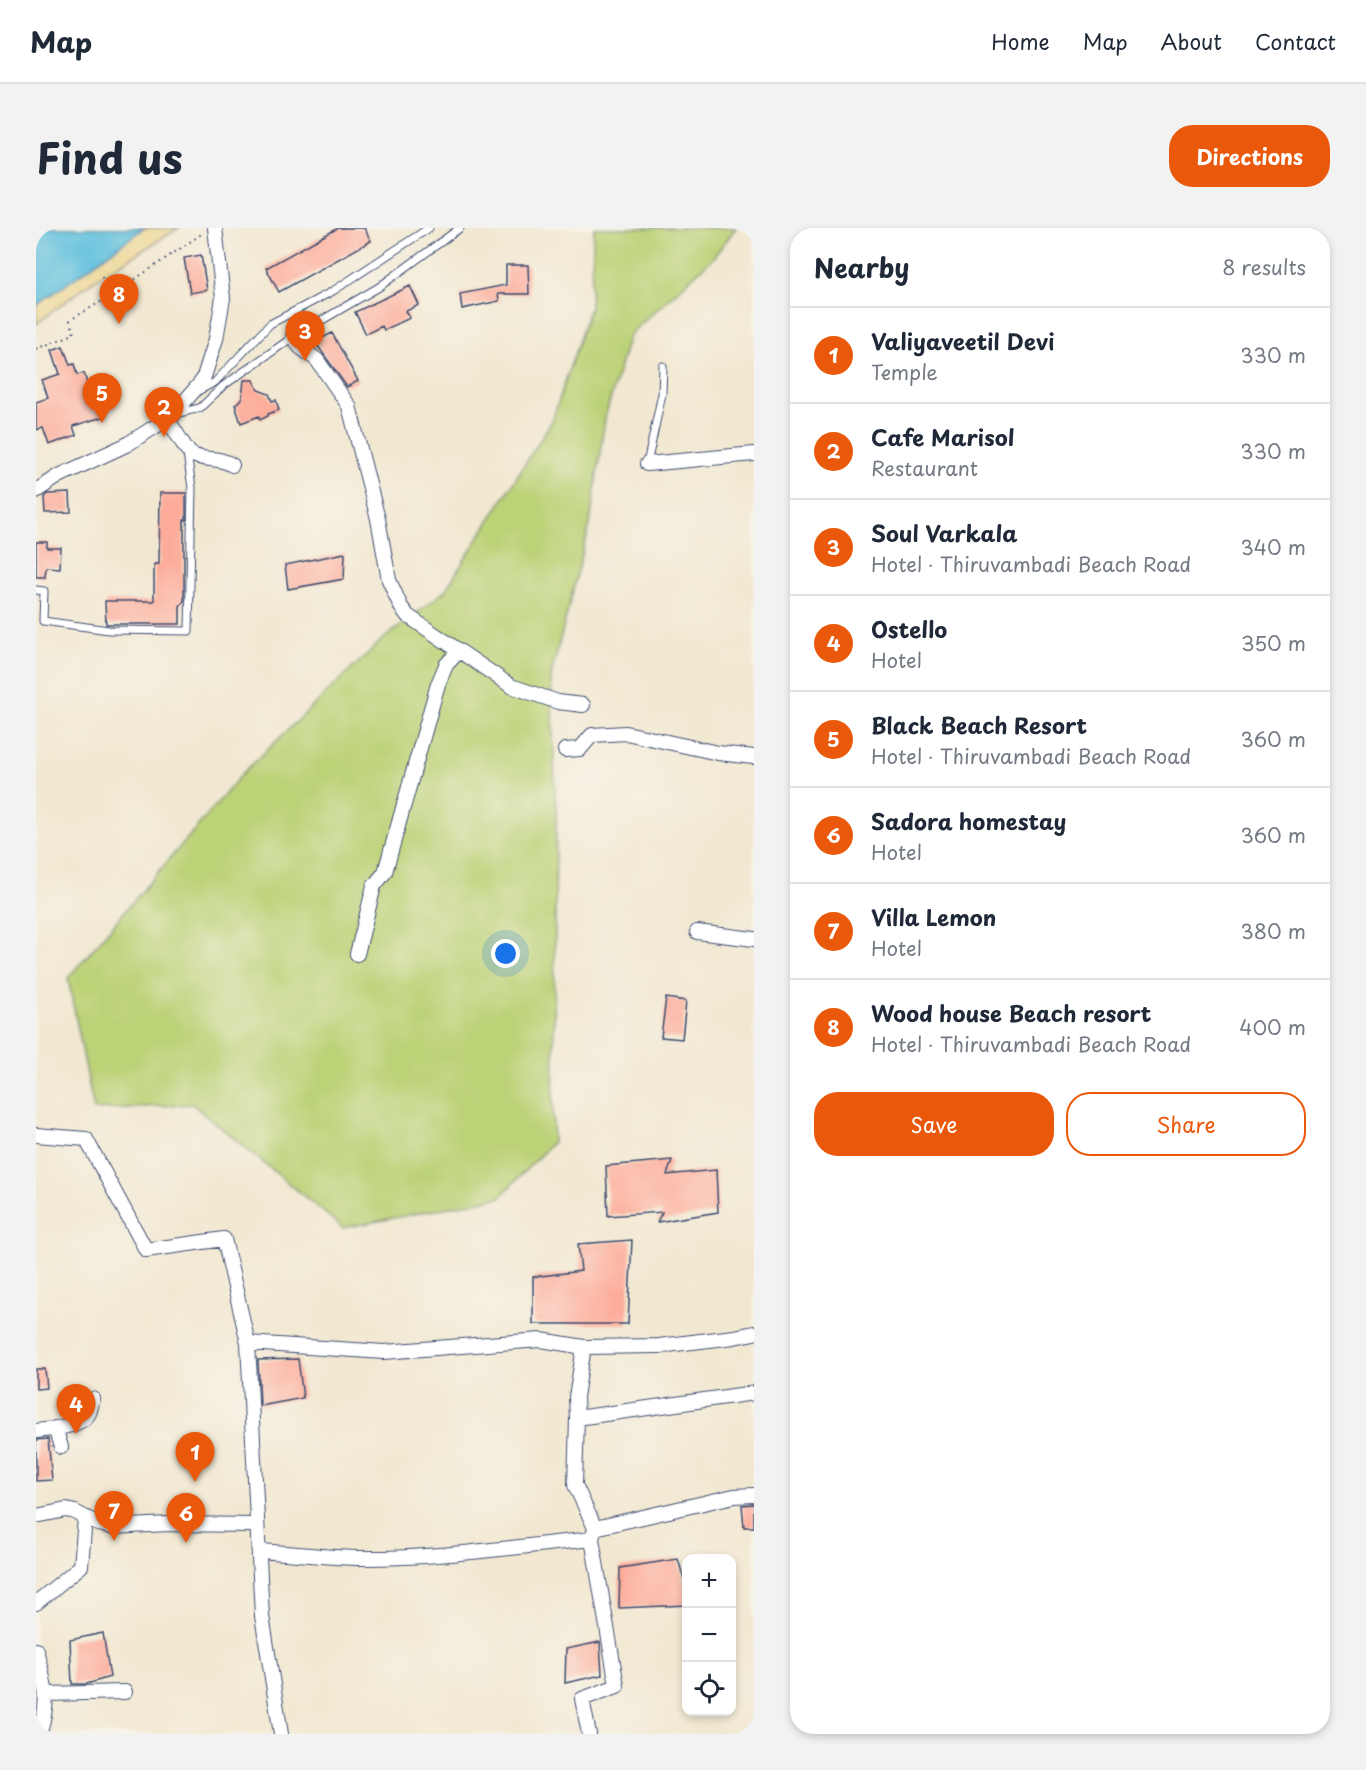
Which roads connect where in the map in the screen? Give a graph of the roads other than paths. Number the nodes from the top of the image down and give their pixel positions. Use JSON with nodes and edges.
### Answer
{"nodes":[{"id":1,"x":215,"y":228,"type":"edge"},
{"id":2,"x":429,"y":228,"type":"edge"},
{"id":3,"x":460,"y":228,"type":"edge"},
{"id":4,"x":293,"y":337,"type":"junction"},
{"id":5,"x":663,"y":366,"type":"dead end"},
{"id":6,"x":170,"y":416,"type":"junction"},
{"id":7,"x":187,"y":450,"type":"junction"},
{"id":8,"x":754,"y":454,"type":"edge"},
{"id":9,"x":232,"y":465,"type":"dead end"},
{"id":10,"x":647,"y":465,"type":"joint"},
{"id":11,"x":36,"y":491,"type":"edge"},
{"id":12,"x":36,"y":590,"type":"edge"},
{"id":13,"x":459,"y":651,"type":"junction"},
{"id":14,"x":583,"y":705,"type":"dead end"},
{"id":15,"x":565,"y":750,"type":"dead end"},
{"id":16,"x":754,"y":757,"type":"edge"},
{"id":17,"x":697,"y":932,"type":"dead end"},
{"id":18,"x":754,"y":939,"type":"edge"},
{"id":19,"x":357,"y":954,"type":"dead end"},
{"id":20,"x":36,"y":1135,"type":"edge"},
{"id":21,"x":754,"y":1333,"type":"edge"},
{"id":22,"x":248,"y":1343,"type":"junction"},
{"id":23,"x":585,"y":1347,"type":"junction"},
{"id":24,"x":754,"y":1393,"type":"edge"},
{"id":25,"x":93,"y":1399,"type":"dead end"},
{"id":26,"x":577,"y":1418,"type":"junction"},
{"id":27,"x":55,"y":1428,"type":"junction"},
{"id":28,"x":36,"y":1431,"type":"edge"},
{"id":29,"x":61,"y":1448,"type":"dead end"},
{"id":30,"x":754,"y":1495,"type":"edge"},
{"id":31,"x":36,"y":1516,"type":"edge"},
{"id":32,"x":85,"y":1518,"type":"junction"},
{"id":33,"x":256,"y":1525,"type":"junction"},
{"id":34,"x":593,"y":1533,"type":"junction"},
{"id":35,"x":260,"y":1551,"type":"junction"},
{"id":36,"x":36,"y":1603,"type":"edge"},
{"id":37,"x":36,"y":1650,"type":"edge"},
{"id":38,"x":125,"y":1692,"type":"dead end"},
{"id":39,"x":47,"y":1694,"type":"junction"},
{"id":40,"x":39,"y":1734,"type":"edge"},
{"id":41,"x":281,"y":1734,"type":"edge"},
{"id":42,"x":590,"y":1734,"type":"edge"}],
"edges":[{"from":1,"to":6,"type":"street"},
{"from":2,"to":6,"type":"lane"},
{"from":3,"to":4,"type":"lane"},
{"from":4,"to":6,"type":"lane"},
{"from":4,"to":13,"type":"street"},
{"from":5,"to":10,"type":"lane"},
{"from":6,"to":7,"type":"street"},
{"from":6,"to":11,"type":"street"},
{"from":7,"to":9,"type":"street"},
{"from":7,"to":12,"type":"lane"},
{"from":8,"to":10,"type":"street"},
{"from":13,"to":14,"type":"street"},
{"from":13,"to":19,"type":"street"},
{"from":15,"to":16,"type":"street"},
{"from":17,"to":18,"type":"street"},
{"from":20,"to":22,"type":"street"},
{"from":21,"to":23,"type":"street"},
{"from":22,"to":23,"type":"street"},
{"from":22,"to":33,"type":"street"},
{"from":23,"to":26,"type":"street"},
{"from":24,"to":26,"type":"street"},
{"from":25,"to":27,"type":"street"},
{"from":26,"to":34,"type":"street"},
{"from":27,"to":28,"type":"street"},
{"from":27,"to":29,"type":"street"},
{"from":30,"to":34,"type":"street"},
{"from":31,"to":32,"type":"street"},
{"from":32,"to":33,"type":"street"},
{"from":32,"to":36,"type":"street"},
{"from":33,"to":35,"type":"street"},
{"from":34,"to":35,"type":"street"},
{"from":34,"to":42,"type":"street"},
{"from":35,"to":41,"type":"street"},
{"from":37,"to":39,"type":"street"},
{"from":38,"to":39,"type":"street"},
{"from":39,"to":40,"type":"street"}]}
